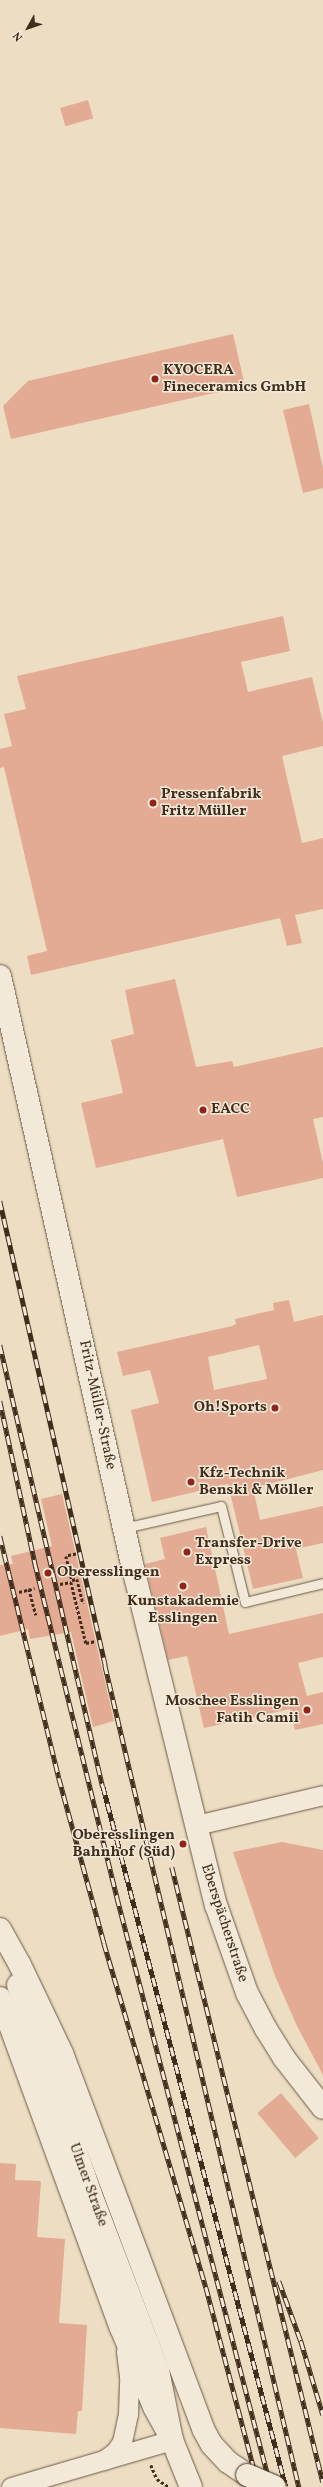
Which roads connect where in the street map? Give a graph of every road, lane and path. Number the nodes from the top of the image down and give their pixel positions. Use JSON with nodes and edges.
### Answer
{"nodes":[{"id":1,"x":0,"y":976,"type":"edge"},
{"id":2,"x":124,"y":1528,"type":"junction"},
{"id":3,"x":76,"y":1554,"type":"dead end"},
{"id":4,"x":82,"y":1579,"type":"dead end"},
{"id":5,"x":71,"y":1582,"type":"junction"},
{"id":6,"x":323,"y":1583,"type":"edge"},
{"id":7,"x":60,"y":1584,"type":"dead end"},
{"id":8,"x":35,"y":1588,"type":"dead end"},
{"id":9,"x":29,"y":1589,"type":"junction"},
{"id":10,"x":19,"y":1592,"type":"dead end"},
{"id":11,"x":83,"y":1603,"type":"dead end"},
{"id":12,"x":36,"y":1615,"type":"dead end"},
{"id":13,"x":96,"y":1641,"type":"dead end"},
{"id":14,"x":323,"y":1795,"type":"edge"},
{"id":15,"x":197,"y":1830,"type":"junction"},
{"id":16,"x":0,"y":1930,"type":"edge"},
{"id":17,"x":0,"y":1998,"type":"edge"},
{"id":18,"x":323,"y":2108,"type":"edge"},
{"id":19,"x":121,"y":2328,"type":"junction"},
{"id":20,"x":172,"y":2440,"type":"junction"},
{"id":21,"x":145,"y":2448,"type":"junction"},
{"id":22,"x":102,"y":2461,"type":"junction"},
{"id":23,"x":11,"y":2487,"type":"edge"},
{"id":24,"x":169,"y":2487,"type":"edge"},
{"id":25,"x":191,"y":2487,"type":"edge"},
{"id":26,"x":275,"y":2487,"type":"edge"}],
"edges":[{"from":1,"to":2,"type":"main road","name":"Fritz-Müller-Straße"},
{"from":2,"to":6,"type":"lane"},
{"from":2,"to":15,"type":"main road","name":"Fritz-Müller-Straße"},
{"from":3,"to":11,"type":"path"},
{"from":4,"to":5,"type":"path"},
{"from":5,"to":7,"type":"path"},
{"from":5,"to":13,"type":"path"},
{"from":8,"to":9,"type":"path"},
{"from":9,"to":10,"type":"path"},
{"from":9,"to":12,"type":"path"},
{"from":14,"to":15,"type":"street"},
{"from":15,"to":18,"type":"main road","name":"Eberspächerstraße"},
{"from":16,"to":20,"type":"main road","name":"Ulmer Straße"},
{"from":16,"to":26,"type":"main road","bridge":true},
{"from":17,"to":19,"type":"main road","name":"Ulmer Straße"},
{"from":19,"to":20,"type":"main road","name":"Ulmer Straße"},
{"from":19,"to":22,"type":"street","name":"Ulmer Straße"},
{"from":20,"to":21,"type":"street"},
{"from":20,"to":25,"type":"main road","name":"Ulmer Straße"},
{"from":21,"to":22,"type":"street"},
{"from":21,"to":24,"type":"path"},
{"from":22,"to":23,"type":"street"}]}
